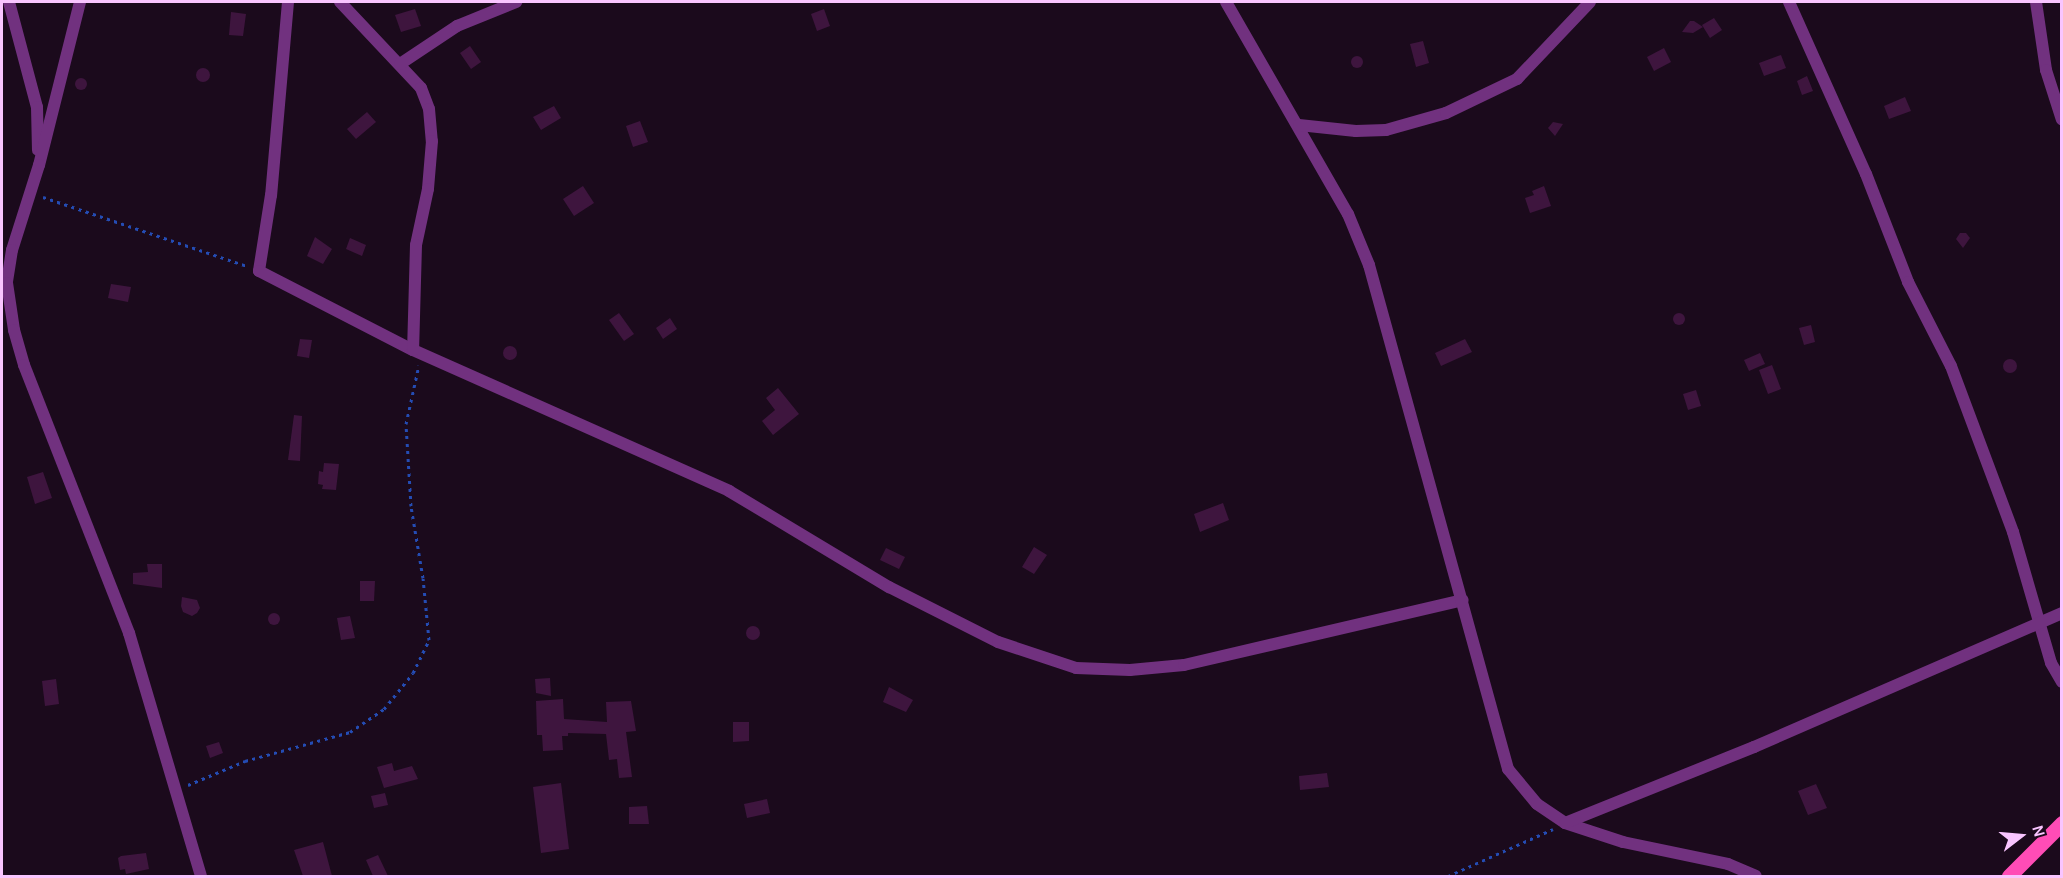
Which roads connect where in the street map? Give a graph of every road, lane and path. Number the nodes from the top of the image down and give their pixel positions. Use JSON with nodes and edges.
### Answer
{"nodes":[{"id":1,"x":9,"y":2,"type":"edge"},
{"id":2,"x":80,"y":2,"type":"edge"},
{"id":3,"x":288,"y":2,"type":"edge"},
{"id":4,"x":340,"y":2,"type":"edge"},
{"id":5,"x":516,"y":2,"type":"edge"},
{"id":6,"x":1226,"y":2,"type":"edge"},
{"id":7,"x":1590,"y":2,"type":"edge"},
{"id":8,"x":1789,"y":2,"type":"edge"},
{"id":9,"x":2036,"y":2,"type":"edge"},
{"id":10,"x":400,"y":64,"type":"junction"},
{"id":11,"x":2061,"y":120,"type":"edge"},
{"id":12,"x":1299,"y":125,"type":"junction"},
{"id":13,"x":39,"y":165,"type":"junction"},
{"id":14,"x":30,"y":193,"type":"junction"},
{"id":15,"x":259,"y":271,"type":"junction"},
{"id":16,"x":417,"y":352,"type":"junction"},
{"id":17,"x":1463,"y":600,"type":"junction"},
{"id":18,"x":2061,"y":613,"type":"edge"},
{"id":19,"x":2041,"y":621,"type":"junction"},
{"id":20,"x":2061,"y":682,"type":"edge"},
{"id":21,"x":176,"y":790,"type":"junction"},
{"id":22,"x":1565,"y":823,"type":"junction"},
{"id":23,"x":2061,"y":823,"type":"edge"},
{"id":24,"x":201,"y":876,"type":"edge"},
{"id":25,"x":1448,"y":876,"type":"edge"},
{"id":26,"x":1756,"y":876,"type":"edge"},
{"id":27,"x":2009,"y":876,"type":"edge"}],
"edges":[{"from":1,"to":13,"type":"street"},
{"from":2,"to":13,"type":"street"},
{"from":3,"to":15,"type":"street"},
{"from":4,"to":10,"type":"street"},
{"from":5,"to":10,"type":"street"},
{"from":6,"to":12,"type":"street"},
{"from":7,"to":12,"type":"street"},
{"from":8,"to":19,"type":"street"},
{"from":9,"to":11,"type":"street"},
{"from":10,"to":16,"type":"street"},
{"from":12,"to":17,"type":"street"},
{"from":13,"to":14,"type":"street"},
{"from":14,"to":15,"type":"path"},
{"from":14,"to":21,"type":"street"},
{"from":15,"to":16,"type":"street"},
{"from":16,"to":17,"type":"street"},
{"from":16,"to":21,"type":"path"},
{"from":17,"to":22,"type":"street"},
{"from":18,"to":19,"type":"street"},
{"from":19,"to":20,"type":"street"},
{"from":19,"to":22,"type":"street"},
{"from":21,"to":24,"type":"street"},
{"from":22,"to":25,"type":"path"},
{"from":22,"to":26,"type":"street"},
{"from":23,"to":27,"type":"main road"}]}
